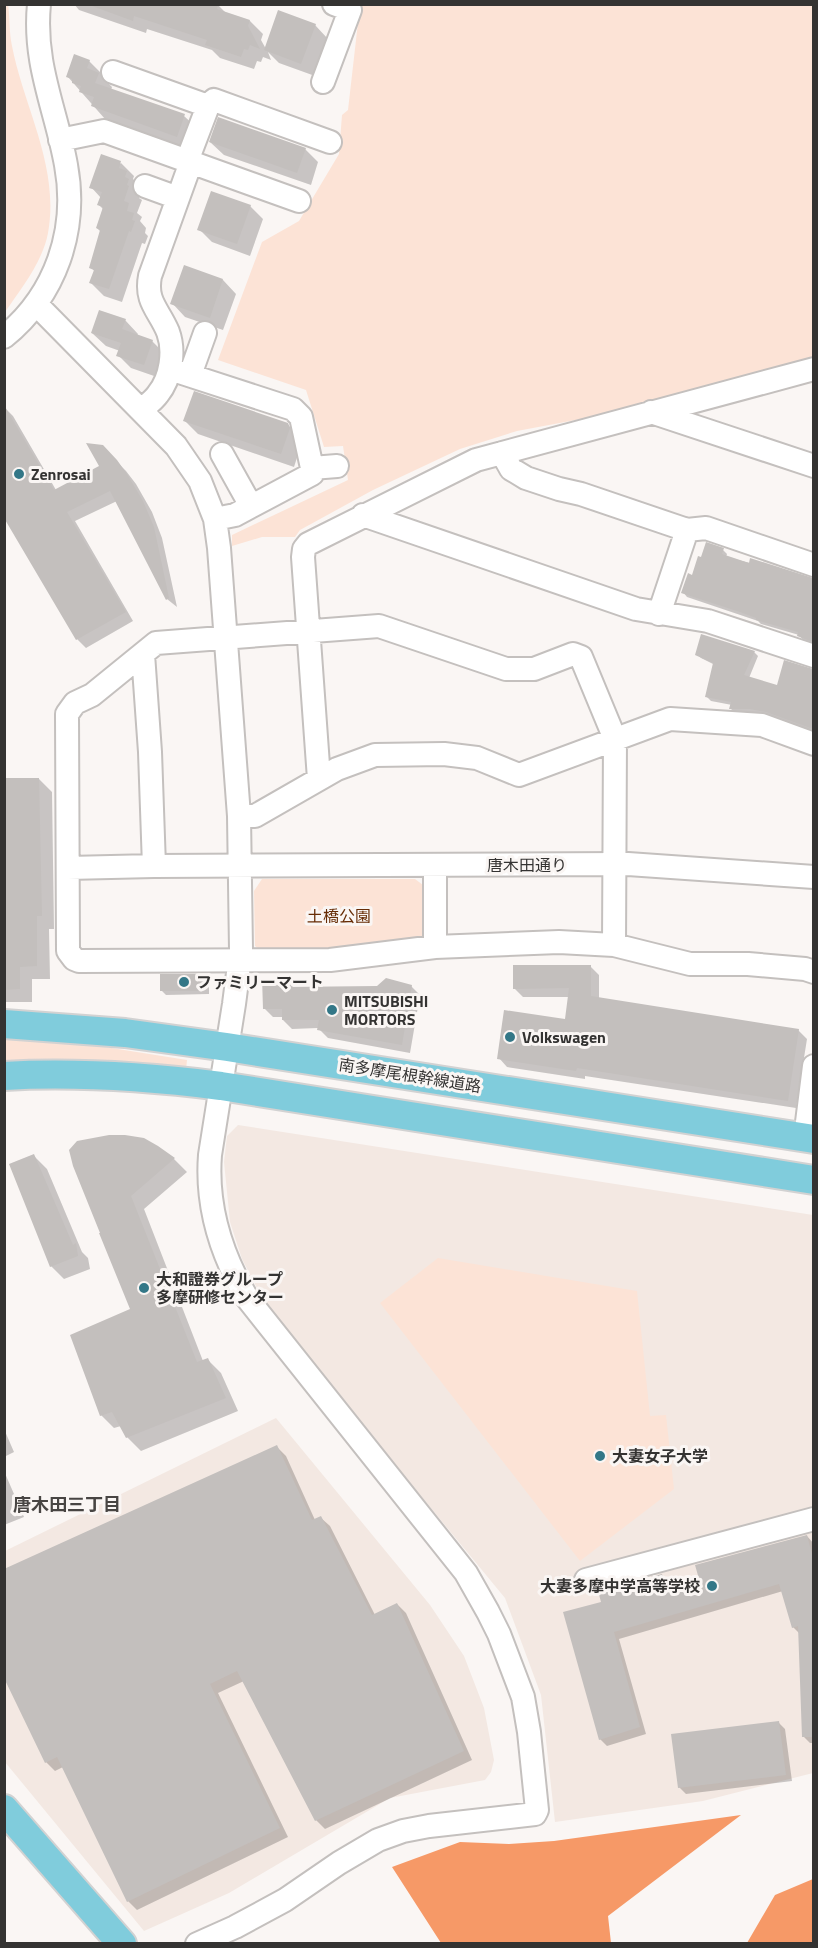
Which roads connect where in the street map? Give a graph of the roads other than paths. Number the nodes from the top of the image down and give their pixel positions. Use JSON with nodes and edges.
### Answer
{"nodes":[{"id":1,"x":39,"y":4,"type":"edge"},
{"id":2,"x":347,"y":6,"type":"edge"},
{"id":3,"x":113,"y":72,"type":"dead end"},
{"id":4,"x":323,"y":82,"type":"dead end"},
{"id":5,"x":208,"y":106,"type":"junction"},
{"id":6,"x":60,"y":140,"type":"junction"},
{"id":7,"x":330,"y":142,"type":"dead end"},
{"id":8,"x":189,"y":161,"type":"junction"},
{"id":9,"x":145,"y":186,"type":"dead end"},
{"id":10,"x":178,"y":198,"type":"junction"},
{"id":11,"x":299,"y":201,"type":"dead end"},
{"id":12,"x":36,"y":304,"type":"junction"},
{"id":13,"x":205,"y":333,"type":"dead end"},
{"id":14,"x":4,"y":337,"type":"edge"},
{"id":15,"x":813,"y":369,"type":"edge"},
{"id":16,"x":180,"y":372,"type":"junction"},
{"id":17,"x":141,"y":410,"type":"junction"},
{"id":18,"x":651,"y":412,"type":"junction"},
{"id":19,"x":502,"y":453,"type":"junction"},
{"id":20,"x":222,"y":454,"type":"dead end"},
{"id":21,"x":337,"y":466,"type":"dead end"},
{"id":22,"x":813,"y":466,"type":"edge"},
{"id":23,"x":312,"y":468,"type":"junction"},
{"id":24,"x":251,"y":506,"type":"junction"},
{"id":25,"x":363,"y":515,"type":"junction"},
{"id":26,"x":215,"y":519,"type":"junction"},
{"id":27,"x":687,"y":530,"type":"junction"},
{"id":28,"x":813,"y":565,"type":"edge"},
{"id":29,"x":659,"y":614,"type":"junction"},
{"id":30,"x":308,"y":632,"type":"junction"},
{"id":31,"x":226,"y":638,"type":"junction"},
{"id":32,"x":142,"y":654,"type":"junction"},
{"id":33,"x":813,"y":656,"type":"edge"},
{"id":34,"x":615,"y":739,"type":"junction"},
{"id":35,"x":813,"y":744,"type":"edge"},
{"id":36,"x":319,"y":779,"type":"junction"},
{"id":37,"x":239,"y":816,"type":"junction"},
{"id":38,"x":614,"y":865,"type":"junction"},
{"id":39,"x":154,"y":866,"type":"junction"},
{"id":40,"x":241,"y":866,"type":"junction"},
{"id":41,"x":435,"y":866,"type":"junction"},
{"id":42,"x":68,"y":868,"type":"junction"},
{"id":43,"x":813,"y":877,"type":"edge"},
{"id":44,"x":614,"y":945,"type":"junction"},
{"id":45,"x":435,"y":947,"type":"junction"},
{"id":46,"x":241,"y":960,"type":"junction"},
{"id":47,"x":813,"y":972,"type":"edge"},
{"id":48,"x":4,"y":1024,"type":"edge"},
{"id":49,"x":227,"y":1047,"type":"junction"},
{"id":50,"x":813,"y":1065,"type":"edge"},
{"id":51,"x":4,"y":1074,"type":"edge"},
{"id":52,"x":221,"y":1086,"type":"junction"},
{"id":53,"x":809,"y":1138,"type":"edge"},
{"id":54,"x":813,"y":1180,"type":"edge"},
{"id":55,"x":813,"y":1519,"type":"edge"},
{"id":56,"x":586,"y":1580,"type":"dead end"},
{"id":57,"x":4,"y":1809,"type":"edge"},
{"id":58,"x":123,"y":1944,"type":"edge"},
{"id":59,"x":197,"y":1944,"type":"edge"}],
"edges":[{"from":1,"to":6,"type":"street"},
{"from":2,"to":4,"type":"street"},
{"from":3,"to":5,"type":"street"},
{"from":5,"to":7,"type":"street"},
{"from":5,"to":8,"type":"street"},
{"from":6,"to":8,"type":"street"},
{"from":6,"to":12,"type":"street"},
{"from":8,"to":10,"type":"street"},
{"from":8,"to":11,"type":"street"},
{"from":9,"to":10,"type":"street"},
{"from":10,"to":16,"type":"street"},
{"from":12,"to":14,"type":"street"},
{"from":12,"to":17,"type":"street"},
{"from":13,"to":16,"type":"street"},
{"from":15,"to":18,"type":"street"},
{"from":16,"to":17,"type":"street"},
{"from":16,"to":23,"type":"street"},
{"from":17,"to":26,"type":"street"},
{"from":18,"to":19,"type":"street"},
{"from":18,"to":22,"type":"street"},
{"from":19,"to":25,"type":"street"},
{"from":19,"to":27,"type":"street"},
{"from":20,"to":24,"type":"street"},
{"from":21,"to":23,"type":"street"},
{"from":23,"to":24,"type":"street"},
{"from":24,"to":26,"type":"street"},
{"from":25,"to":29,"type":"street"},
{"from":25,"to":30,"type":"street"},
{"from":26,"to":31,"type":"street"},
{"from":27,"to":28,"type":"street"},
{"from":27,"to":29,"type":"street"},
{"from":29,"to":33,"type":"street"},
{"from":30,"to":31,"type":"street"},
{"from":30,"to":34,"type":"street"},
{"from":30,"to":36,"type":"street"},
{"from":31,"to":32,"type":"street"},
{"from":31,"to":37,"type":"street"},
{"from":32,"to":39,"type":"street"},
{"from":32,"to":42,"type":"street"},
{"from":34,"to":35,"type":"street"},
{"from":34,"to":36,"type":"street"},
{"from":34,"to":38,"type":"street"},
{"from":36,"to":37,"type":"street"},
{"from":37,"to":40,"type":"street"},
{"from":38,"to":41,"type":"street","name":"唐木田通り"},
{"from":38,"to":43,"type":"street","name":"唐木田通り"},
{"from":38,"to":44,"type":"street"},
{"from":39,"to":40,"type":"street","name":"唐木田通り"},
{"from":39,"to":42,"type":"street","name":"唐木田通り"},
{"from":40,"to":41,"type":"street","name":"唐木田通り"},
{"from":40,"to":46,"type":"street"},
{"from":41,"to":45,"type":"street"},
{"from":42,"to":46,"type":"street"},
{"from":44,"to":45,"type":"street"},
{"from":44,"to":47,"type":"street"},
{"from":45,"to":46,"type":"street"},
{"from":46,"to":49,"type":"street"},
{"from":48,"to":49,"type":"main road","name":"南多摩尾根幹線道路"},
{"from":49,"to":52,"type":"street"},
{"from":49,"to":53,"type":"main road","name":"南多摩尾根幹線道路"},
{"from":50,"to":53,"type":"street"},
{"from":51,"to":52,"type":"main road"},
{"from":52,"to":54,"type":"main road"},
{"from":52,"to":59,"type":"street"},
{"from":55,"to":56,"type":"street"},
{"from":57,"to":58,"type":"main road"}]}
